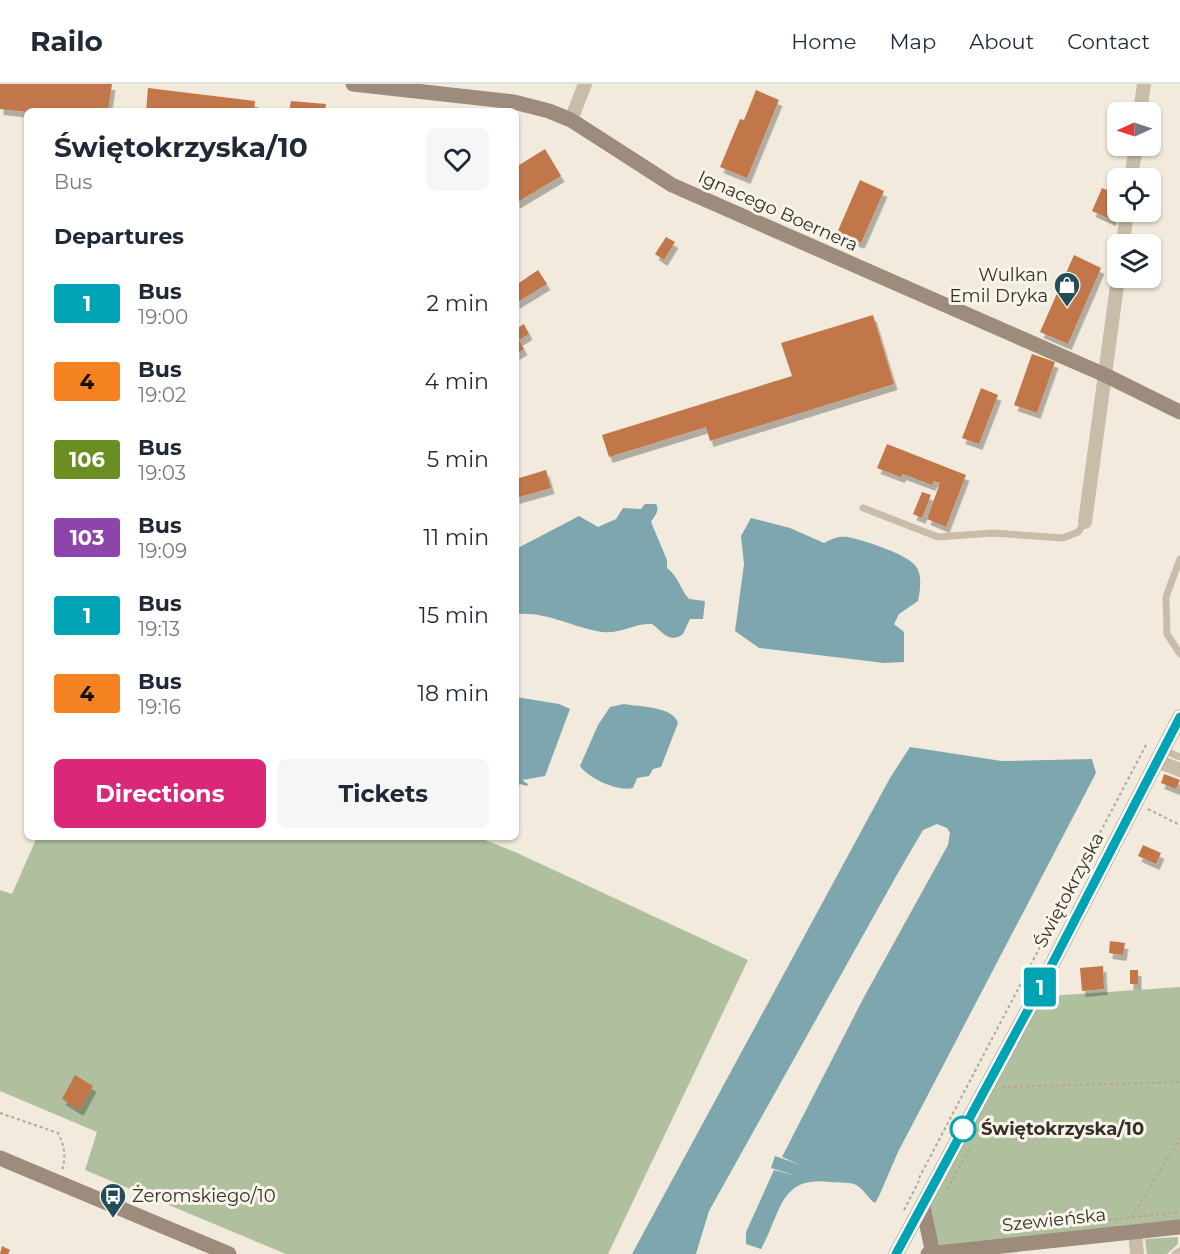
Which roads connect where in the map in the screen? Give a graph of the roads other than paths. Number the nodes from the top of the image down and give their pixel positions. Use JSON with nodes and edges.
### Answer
{"nodes":[{"id":1,"x":353,"y":84,"type":"edge"},
{"id":2,"x":585,"y":84,"type":"edge"},
{"id":3,"x":1144,"y":84,"type":"edge"},
{"id":4,"x":1141,"y":102,"type":"edge"},
{"id":5,"x":571,"y":120,"type":"junction"},
{"id":6,"x":1117,"y":288,"type":"edge"},
{"id":7,"x":1105,"y":375,"type":"junction"},
{"id":8,"x":1180,"y":412,"type":"edge"},
{"id":9,"x":863,"y":508,"type":"dead end"},
{"id":10,"x":1085,"y":522,"type":"joint"},
{"id":11,"x":1180,"y":559,"type":"edge"},
{"id":12,"x":1180,"y":654,"type":"edge"},
{"id":13,"x":1180,"y":717,"type":"edge"},
{"id":14,"x":1160,"y":756,"type":"junction"},
{"id":15,"x":1180,"y":756,"type":"edge"},
{"id":16,"x":1180,"y":770,"type":"edge"},
{"id":17,"x":0,"y":1158,"type":"edge"},
{"id":18,"x":923,"y":1207,"type":"junction"},
{"id":19,"x":1134,"y":1224,"type":"junction"},
{"id":20,"x":1180,"y":1227,"type":"edge"},
{"id":21,"x":1180,"y":1251,"type":"edge"},
{"id":22,"x":229,"y":1254,"type":"edge"},
{"id":23,"x":896,"y":1254,"type":"edge"},
{"id":24,"x":931,"y":1254,"type":"edge"},
{"id":25,"x":1137,"y":1254,"type":"edge"},
{"id":26,"x":1175,"y":1254,"type":"edge"}],
"edges":[{"from":1,"to":5,"type":"street","name":"Ignacego Boernera"},
{"from":2,"to":5,"type":"street"},
{"from":3,"to":4,"type":"street"},
{"from":5,"to":7,"type":"street","name":"Ignacego Boernera"},
{"from":6,"to":7,"type":"street"},
{"from":7,"to":8,"type":"street","name":"Ignacego Boernera"},
{"from":7,"to":10,"type":"street"},
{"from":9,"to":10,"type":"lane"},
{"from":11,"to":12,"type":"lane"},
{"from":13,"to":14,"type":"street","name":"Świętokrzyska"},
{"from":14,"to":15,"type":"lane"},
{"from":14,"to":16,"type":"street"},
{"from":14,"to":18,"type":"street","name":"Świętokrzyska"},
{"from":17,"to":22,"type":"street"},
{"from":18,"to":23,"type":"street","name":"Świętokrzyska"},
{"from":18,"to":24,"type":"street"},
{"from":19,"to":20,"type":"street","name":"Szewieńska"},
{"from":19,"to":24,"type":"street","name":"Szewieńska"},
{"from":19,"to":25,"type":"street"},
{"from":21,"to":26,"type":"lane"}]}
